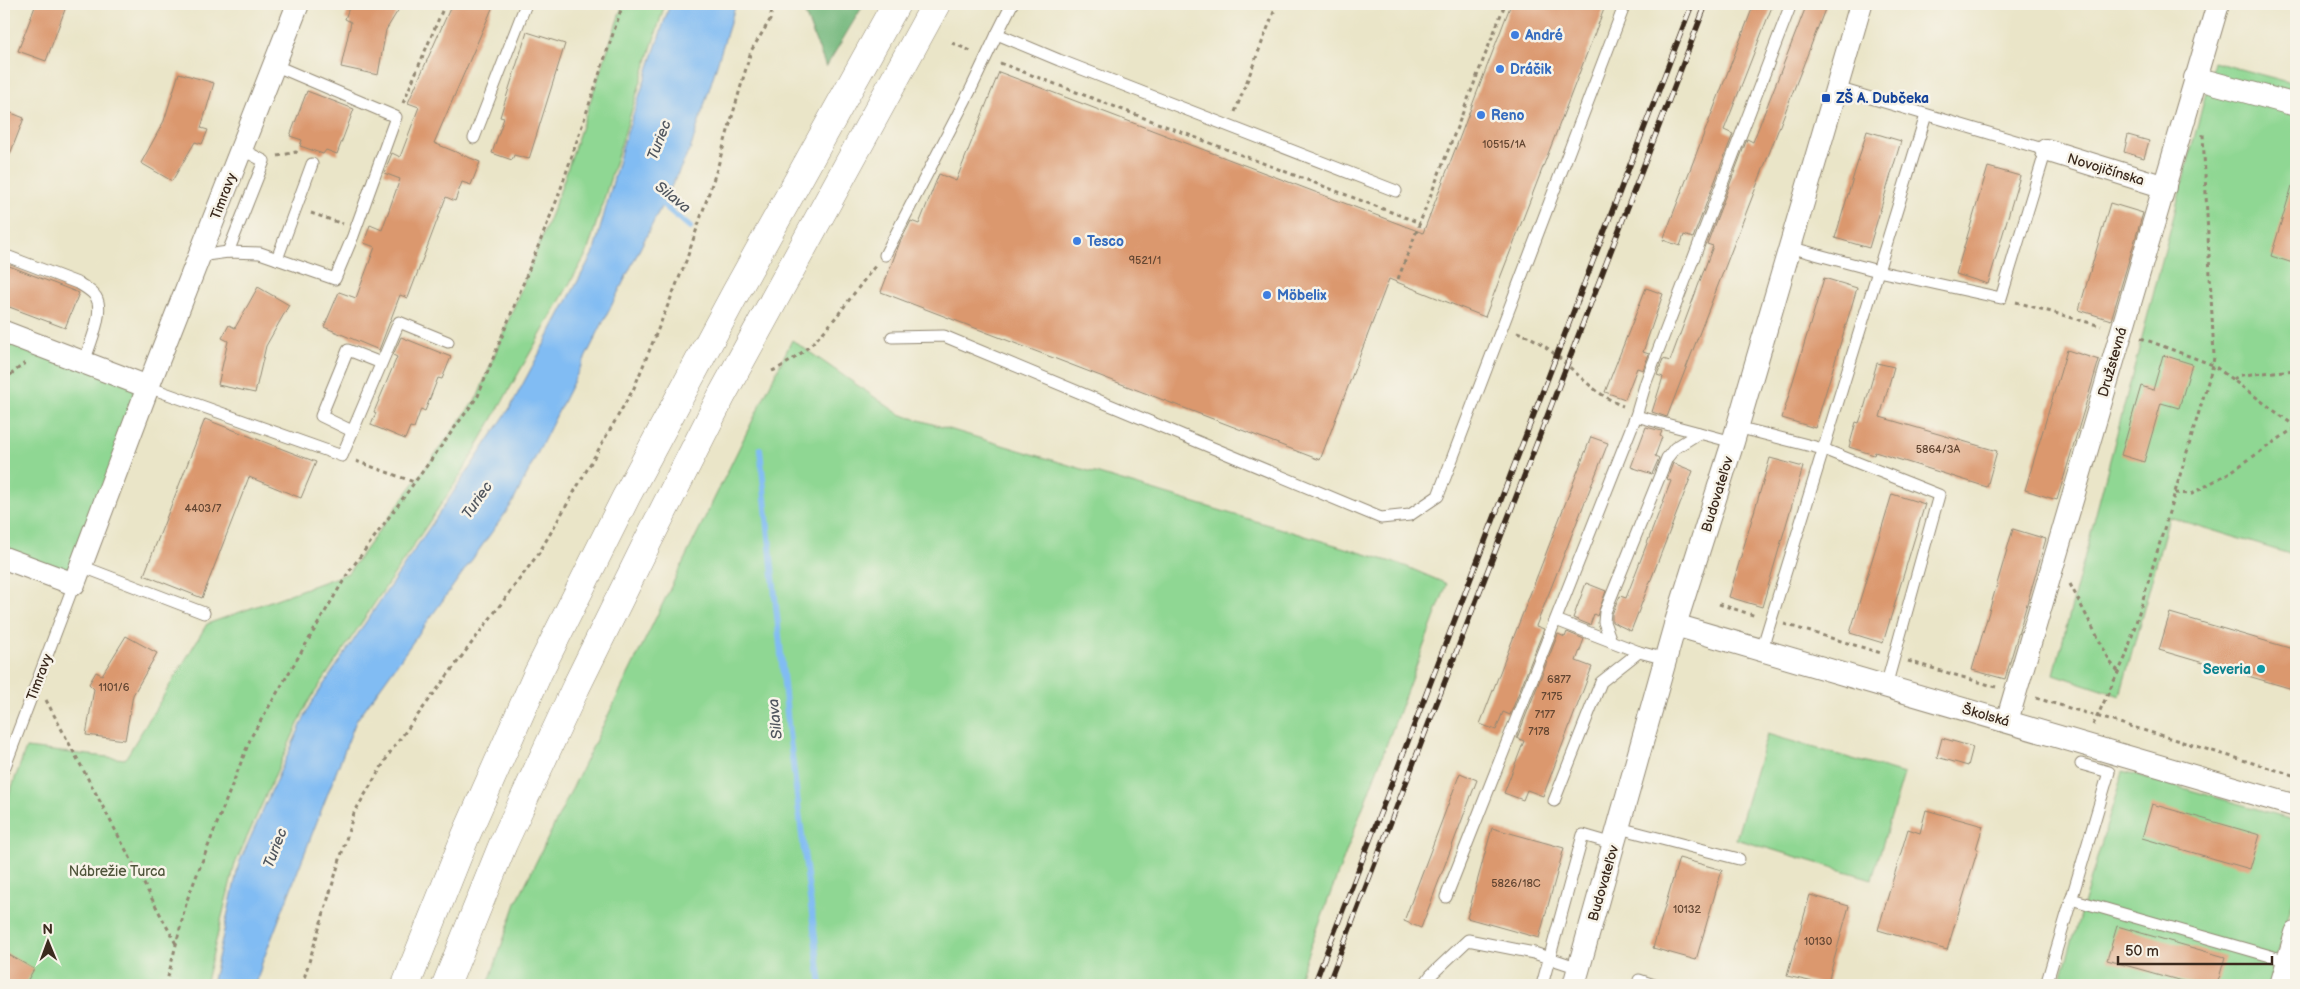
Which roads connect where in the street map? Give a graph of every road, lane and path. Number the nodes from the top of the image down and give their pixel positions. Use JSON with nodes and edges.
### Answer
{"nodes":[{"id":1,"x":298,"y":4,"type":"edge"},
{"id":2,"x":445,"y":4,"type":"edge"},
{"id":3,"x":526,"y":4,"type":"edge"},
{"id":4,"x":624,"y":4,"type":"edge"},
{"id":5,"x":773,"y":4,"type":"edge"},
{"id":6,"x":896,"y":4,"type":"edge"},
{"id":7,"x":936,"y":4,"type":"edge"},
{"id":8,"x":1012,"y":4,"type":"edge"},
{"id":9,"x":1277,"y":4,"type":"edge"},
{"id":10,"x":1505,"y":4,"type":"edge"},
{"id":11,"x":1625,"y":4,"type":"edge"},
{"id":12,"x":1791,"y":4,"type":"edge"},
{"id":13,"x":1861,"y":4,"type":"edge"},
{"id":14,"x":2218,"y":4,"type":"edge"},
{"id":15,"x":997,"y":34,"type":"junction"},
{"id":16,"x":952,"y":43,"type":"dead end"},
{"id":17,"x":986,"y":57,"type":"junction"},
{"id":18,"x":274,"y":65,"type":"junction"},
{"id":19,"x":2196,"y":78,"type":"junction"},
{"id":20,"x":1837,"y":88,"type":"junction"},
{"id":21,"x":2296,"y":105,"type":"edge"},
{"id":22,"x":1926,"y":115,"type":"junction"},
{"id":23,"x":396,"y":117,"type":"junction"},
{"id":24,"x":1229,"y":126,"type":"junction"},
{"id":25,"x":2203,"y":129,"type":"dead end"},
{"id":26,"x":474,"y":138,"type":"dead end"},
{"id":27,"x":1222,"y":147,"type":"junction"},
{"id":28,"x":241,"y":149,"type":"junction"},
{"id":29,"x":2046,"y":150,"type":"junction"},
{"id":30,"x":264,"y":161,"type":"junction"},
{"id":31,"x":312,"y":164,"type":"joint"},
{"id":32,"x":2165,"y":188,"type":"junction"},
{"id":33,"x":1396,"y":191,"type":"dead end"},
{"id":34,"x":296,"y":208,"type":"junction"},
{"id":35,"x":1420,"y":223,"type":"junction"},
{"id":36,"x":356,"y":229,"type":"junction"},
{"id":37,"x":1789,"y":246,"type":"junction"},
{"id":38,"x":228,"y":252,"type":"junction"},
{"id":39,"x":4,"y":255,"type":"edge"},
{"id":40,"x":885,"y":255,"type":"joint"},
{"id":41,"x":199,"y":256,"type":"junction"},
{"id":42,"x":277,"y":259,"type":"junction"},
{"id":43,"x":1878,"y":271,"type":"junction"},
{"id":44,"x":1398,"y":279,"type":"dead end"},
{"id":45,"x":2001,"y":298,"type":"junction"},
{"id":46,"x":1502,"y":327,"type":"junction"},
{"id":47,"x":2121,"y":331,"type":"junction"},
{"id":48,"x":4,"y":332,"type":"edge"},
{"id":49,"x":892,"y":336,"type":"dead end"},
{"id":50,"x":448,"y":342,"type":"dead end"},
{"id":51,"x":84,"y":362,"type":"junction"},
{"id":52,"x":381,"y":363,"type":"junction"},
{"id":53,"x":2213,"y":365,"type":"junction"},
{"id":54,"x":2296,"y":370,"type":"edge"},
{"id":55,"x":772,"y":371,"type":"dead end"},
{"id":56,"x":2233,"y":379,"type":"junction"},
{"id":57,"x":148,"y":387,"type":"junction"},
{"id":58,"x":1636,"y":416,"type":"junction"},
{"id":59,"x":2296,"y":427,"type":"edge"},
{"id":60,"x":352,"y":430,"type":"junction"},
{"id":61,"x":1699,"y":433,"type":"junction"},
{"id":62,"x":1735,"y":434,"type":"junction"},
{"id":63,"x":1823,"y":448,"type":"junction"},
{"id":64,"x":342,"y":456,"type":"junction"},
{"id":65,"x":414,"y":482,"type":"junction"},
{"id":66,"x":2175,"y":493,"type":"junction"},
{"id":67,"x":4,"y":558,"type":"edge"},
{"id":68,"x":2055,"y":558,"type":"junction"},
{"id":69,"x":77,"y":575,"type":"junction"},
{"id":70,"x":204,"y":613,"type":"dead end"},
{"id":71,"x":1556,"y":620,"type":"junction"},
{"id":72,"x":1676,"y":625,"type":"junction"},
{"id":73,"x":1611,"y":641,"type":"junction"},
{"id":74,"x":1762,"y":649,"type":"junction"},
{"id":75,"x":1639,"y":652,"type":"junction"},
{"id":76,"x":1666,"y":658,"type":"junction"},
{"id":77,"x":2118,"y":671,"type":"junction"},
{"id":78,"x":37,"y":682,"type":"junction"},
{"id":79,"x":1886,"y":686,"type":"junction"},
{"id":80,"x":2007,"y":722,"type":"junction"},
{"id":81,"x":2092,"y":730,"type":"dead end"},
{"id":82,"x":2081,"y":764,"type":"dead end"},
{"id":83,"x":4,"y":769,"type":"edge"},
{"id":84,"x":1554,"y":801,"type":"dead end"},
{"id":85,"x":2296,"y":806,"type":"edge"},
{"id":86,"x":1616,"y":836,"type":"junction"},
{"id":87,"x":1739,"y":859,"type":"dead end"},
{"id":88,"x":1446,"y":897,"type":"dead end"},
{"id":89,"x":2071,"y":899,"type":"junction"},
{"id":90,"x":2296,"y":933,"type":"edge"},
{"id":91,"x":176,"y":944,"type":"junction"},
{"id":92,"x":1549,"y":959,"type":"junction"},
{"id":93,"x":2288,"y":961,"type":"junction"},
{"id":94,"x":1577,"y":976,"type":"edge"},
{"id":95,"x":1639,"y":980,"type":"dead end"},
{"id":96,"x":166,"y":985,"type":"edge"},
{"id":97,"x":302,"y":985,"type":"edge"},
{"id":98,"x":406,"y":985,"type":"edge"},
{"id":99,"x":446,"y":985,"type":"edge"},
{"id":100,"x":1424,"y":985,"type":"edge"},
{"id":101,"x":1542,"y":985,"type":"edge"},
{"id":102,"x":1654,"y":985,"type":"edge"},
{"id":103,"x":2046,"y":985,"type":"edge"},
{"id":104,"x":2281,"y":985,"type":"edge"}],
"edges":[{"from":1,"to":18,"type":"street","name":"Timravy"},
{"from":2,"to":23,"type":"path"},
{"from":3,"to":26,"type":"lane"},
{"from":4,"to":65,"type":"path"},
{"from":5,"to":97,"type":"path"},
{"from":6,"to":98,"type":"main road"},
{"from":7,"to":99,"type":"main road"},
{"from":8,"to":15,"type":"lane"},
{"from":9,"to":24,"type":"path"},
{"from":10,"to":35,"type":"path"},
{"from":11,"to":46,"type":"lane"},
{"from":12,"to":58,"type":"lane"},
{"from":13,"to":20,"type":"street","name":"Budovateľov"},
{"from":14,"to":19,"type":"street","name":"Družstevná"},
{"from":15,"to":17,"type":"lane"},
{"from":15,"to":24,"type":"lane"},
{"from":16,"to":17,"type":"path"},
{"from":17,"to":27,"type":"path"},
{"from":17,"to":40,"type":"lane"},
{"from":18,"to":23,"type":"lane"},
{"from":18,"to":28,"type":"street","name":"Timravy"},
{"from":19,"to":21,"type":"street"},
{"from":19,"to":32,"type":"street","name":"Družstevná"},
{"from":20,"to":22,"type":"lane"},
{"from":20,"to":37,"type":"street","name":"Budovateľov"},
{"from":22,"to":29,"type":"lane"},
{"from":22,"to":43,"type":"lane"},
{"from":23,"to":36,"type":"lane"},
{"from":24,"to":27,"type":"path"},
{"from":24,"to":33,"type":"lane"},
{"from":25,"to":53,"type":"path"},
{"from":27,"to":35,"type":"path"},
{"from":28,"to":30,"type":"lane"},
{"from":28,"to":41,"type":"street","name":"Timravy"},
{"from":29,"to":32,"type":"street","name":"Novojičínska"},
{"from":29,"to":45,"type":"lane"},
{"from":30,"to":31,"type":"path"},
{"from":30,"to":38,"type":"lane"},
{"from":31,"to":34,"type":"lane"},
{"from":32,"to":47,"type":"street","name":"Družstevná"},
{"from":34,"to":36,"type":"path"},
{"from":34,"to":42,"type":"lane"},
{"from":35,"to":44,"type":"path"},
{"from":36,"to":42,"type":"lane"},
{"from":37,"to":43,"type":"lane"},
{"from":37,"to":62,"type":"street","name":"Budovateľov"},
{"from":38,"to":41,"type":"lane"},
{"from":38,"to":42,"type":"lane"},
{"from":39,"to":51,"type":"lane"},
{"from":40,"to":55,"type":"path"},
{"from":41,"to":57,"type":"street","name":"Timravy"},
{"from":43,"to":45,"type":"lane"},
{"from":43,"to":63,"type":"lane"},
{"from":45,"to":47,"type":"path"},
{"from":46,"to":49,"type":"lane"},
{"from":46,"to":58,"type":"path"},
{"from":47,"to":53,"type":"path"},
{"from":47,"to":68,"type":"street","name":"Družstevná"},
{"from":48,"to":51,"type":"street"},
{"from":50,"to":52,"type":"lane"},
{"from":51,"to":57,"type":"street"},
{"from":52,"to":60,"type":"lane"},
{"from":52,"to":60,"type":"lane"},
{"from":53,"to":56,"type":"path"},
{"from":53,"to":66,"type":"path"},
{"from":54,"to":56,"type":"path"},
{"from":56,"to":59,"type":"path"},
{"from":57,"to":64,"type":"lane"},
{"from":57,"to":69,"type":"street","name":"Timravy"},
{"from":58,"to":61,"type":"lane"},
{"from":58,"to":71,"type":"lane"},
{"from":59,"to":66,"type":"path"},
{"from":60,"to":64,"type":"lane"},
{"from":61,"to":62,"type":"lane"},
{"from":61,"to":73,"type":"lane"},
{"from":62,"to":63,"type":"lane"},
{"from":62,"to":72,"type":"street","name":"Budovateľov"},
{"from":63,"to":74,"type":"lane"},
{"from":63,"to":79,"type":"lane"},
{"from":64,"to":65,"type":"path"},
{"from":65,"to":91,"type":"path"},
{"from":66,"to":77,"type":"path"},
{"from":67,"to":69,"type":"street"},
{"from":68,"to":77,"type":"path"},
{"from":68,"to":80,"type":"street","name":"Družstevná"},
{"from":69,"to":70,"type":"lane"},
{"from":69,"to":78,"type":"lane","name":"Timravy"},
{"from":71,"to":73,"type":"lane"},
{"from":71,"to":88,"type":"lane"},
{"from":72,"to":74,"type":"street","name":"Školská"},
{"from":72,"to":76,"type":"street","name":"Budovateľov"},
{"from":73,"to":75,"type":"lane"},
{"from":74,"to":79,"type":"street","name":"Školská"},
{"from":75,"to":76,"type":"lane"},
{"from":75,"to":84,"type":"lane"},
{"from":76,"to":86,"type":"street","name":"Budovateľov"},
{"from":77,"to":81,"type":"path"},
{"from":78,"to":83,"type":"lane","name":"Timravy"},
{"from":78,"to":91,"type":"path"},
{"from":79,"to":80,"type":"street","name":"Školská"},
{"from":80,"to":85,"type":"street","name":"Školská"},
{"from":82,"to":89,"type":"lane"},
{"from":86,"to":87,"type":"lane"},
{"from":86,"to":92,"type":"lane"},
{"from":86,"to":94,"type":"street","name":"Budovateľov"},
{"from":89,"to":93,"type":"lane"},
{"from":89,"to":103,"type":"lane"},
{"from":90,"to":93,"type":"street"},
{"from":91,"to":96,"type":"path"},
{"from":92,"to":94,"type":"lane"},
{"from":92,"to":100,"type":"lane"},
{"from":92,"to":101,"type":"lane"},
{"from":93,"to":104,"type":"street"},
{"from":95,"to":102,"type":"lane"}]}
